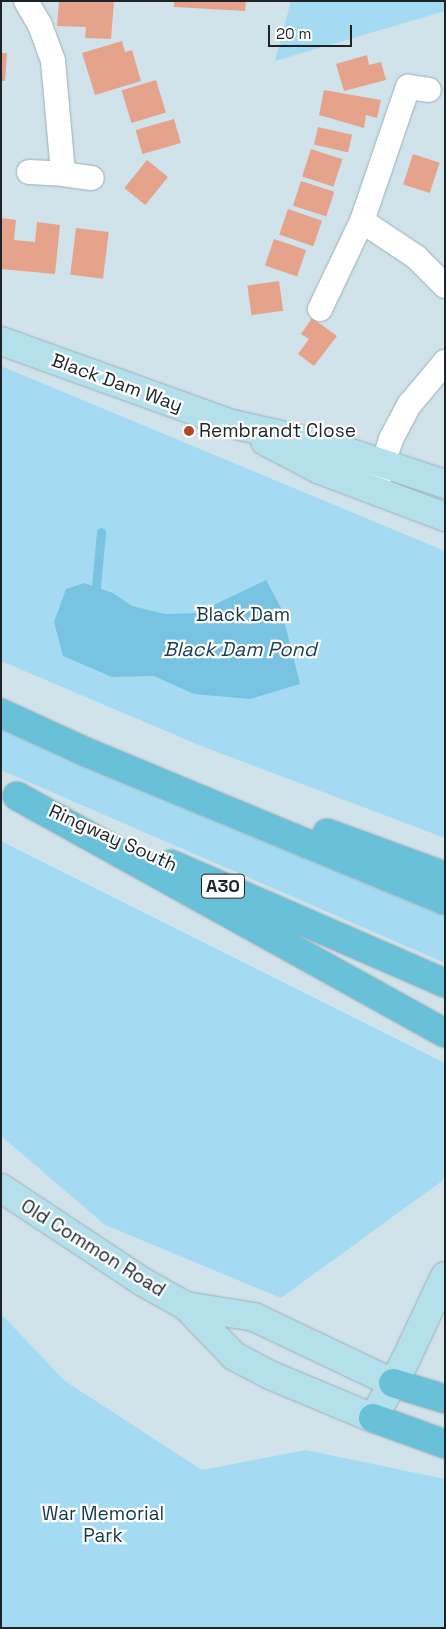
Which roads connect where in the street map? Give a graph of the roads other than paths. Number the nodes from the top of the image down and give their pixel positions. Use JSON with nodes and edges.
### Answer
{"nodes":[{"id":1,"x":26,"y":1,"type":"edge"},
{"id":2,"x":429,"y":90,"type":"dead end"},
{"id":3,"x":29,"y":172,"type":"dead end"},
{"id":4,"x":63,"y":174,"type":"junction"},
{"id":5,"x":92,"y":178,"type":"dead end"},
{"id":6,"x":362,"y":220,"type":"junction"},
{"id":7,"x":445,"y":286,"type":"edge"},
{"id":8,"x":320,"y":309,"type":"dead end"},
{"id":9,"x":1,"y":341,"type":"edge"},
{"id":10,"x":445,"y":362,"type":"edge"},
{"id":11,"x":232,"y":424,"type":"junction"},
{"id":12,"x":383,"y":464,"type":"junction"},
{"id":13,"x":445,"y":484,"type":"edge"},
{"id":14,"x":374,"y":492,"type":"junction"},
{"id":15,"x":445,"y":517,"type":"edge"},
{"id":16,"x":1,"y":713,"type":"edge"},
{"id":17,"x":86,"y":752,"type":"junction"},
{"id":18,"x":9,"y":793,"type":"edge"},
{"id":19,"x":445,"y":876,"type":"edge"},
{"id":20,"x":445,"y":902,"type":"edge"},
{"id":21,"x":445,"y":983,"type":"edge"},
{"id":22,"x":445,"y":1033,"type":"edge"},
{"id":23,"x":1,"y":1188,"type":"edge"},
{"id":24,"x":445,"y":1276,"type":"edge"},
{"id":25,"x":186,"y":1306,"type":"junction"},
{"id":26,"x":393,"y":1383,"type":"junction"},
{"id":27,"x":445,"y":1399,"type":"edge"},
{"id":28,"x":373,"y":1418,"type":"junction"},
{"id":29,"x":445,"y":1444,"type":"edge"}],
"edges":[{"from":1,"to":4,"type":"street"},
{"from":2,"to":6,"type":"street"},
{"from":3,"to":4,"type":"street"},
{"from":4,"to":5,"type":"street"},
{"from":6,"to":7,"type":"street"},
{"from":6,"to":8,"type":"street"},
{"from":9,"to":11,"type":"street","name":"Black Dam Way"},
{"from":10,"to":12,"type":"street"},
{"from":11,"to":12,"type":"street","name":"Black Dam Way"},
{"from":11,"to":14,"type":"street","name":"Black Dam Way"},
{"from":12,"to":13,"type":"street","name":"Black Dam Way"},
{"from":12,"to":14,"type":"street"},
{"from":14,"to":15,"type":"street","name":"Black Dam Way"},
{"from":16,"to":17,"type":"main road"},
{"from":17,"to":19,"type":"main road"},
{"from":17,"to":20,"type":"main road"},
{"from":18,"to":21,"type":"main road","name":"Ringway South","number":"A30"},
{"from":18,"to":22,"type":"main road"},
{"from":23,"to":25,"type":"street","name":"Old Common Road"},
{"from":24,"to":26,"type":"street"},
{"from":25,"to":26,"type":"street","name":"Old Common Road"},
{"from":25,"to":28,"type":"street","name":"Old Common Road"},
{"from":26,"to":27,"type":"main road"},
{"from":26,"to":28,"type":"street"},
{"from":28,"to":29,"type":"main road"}]}
